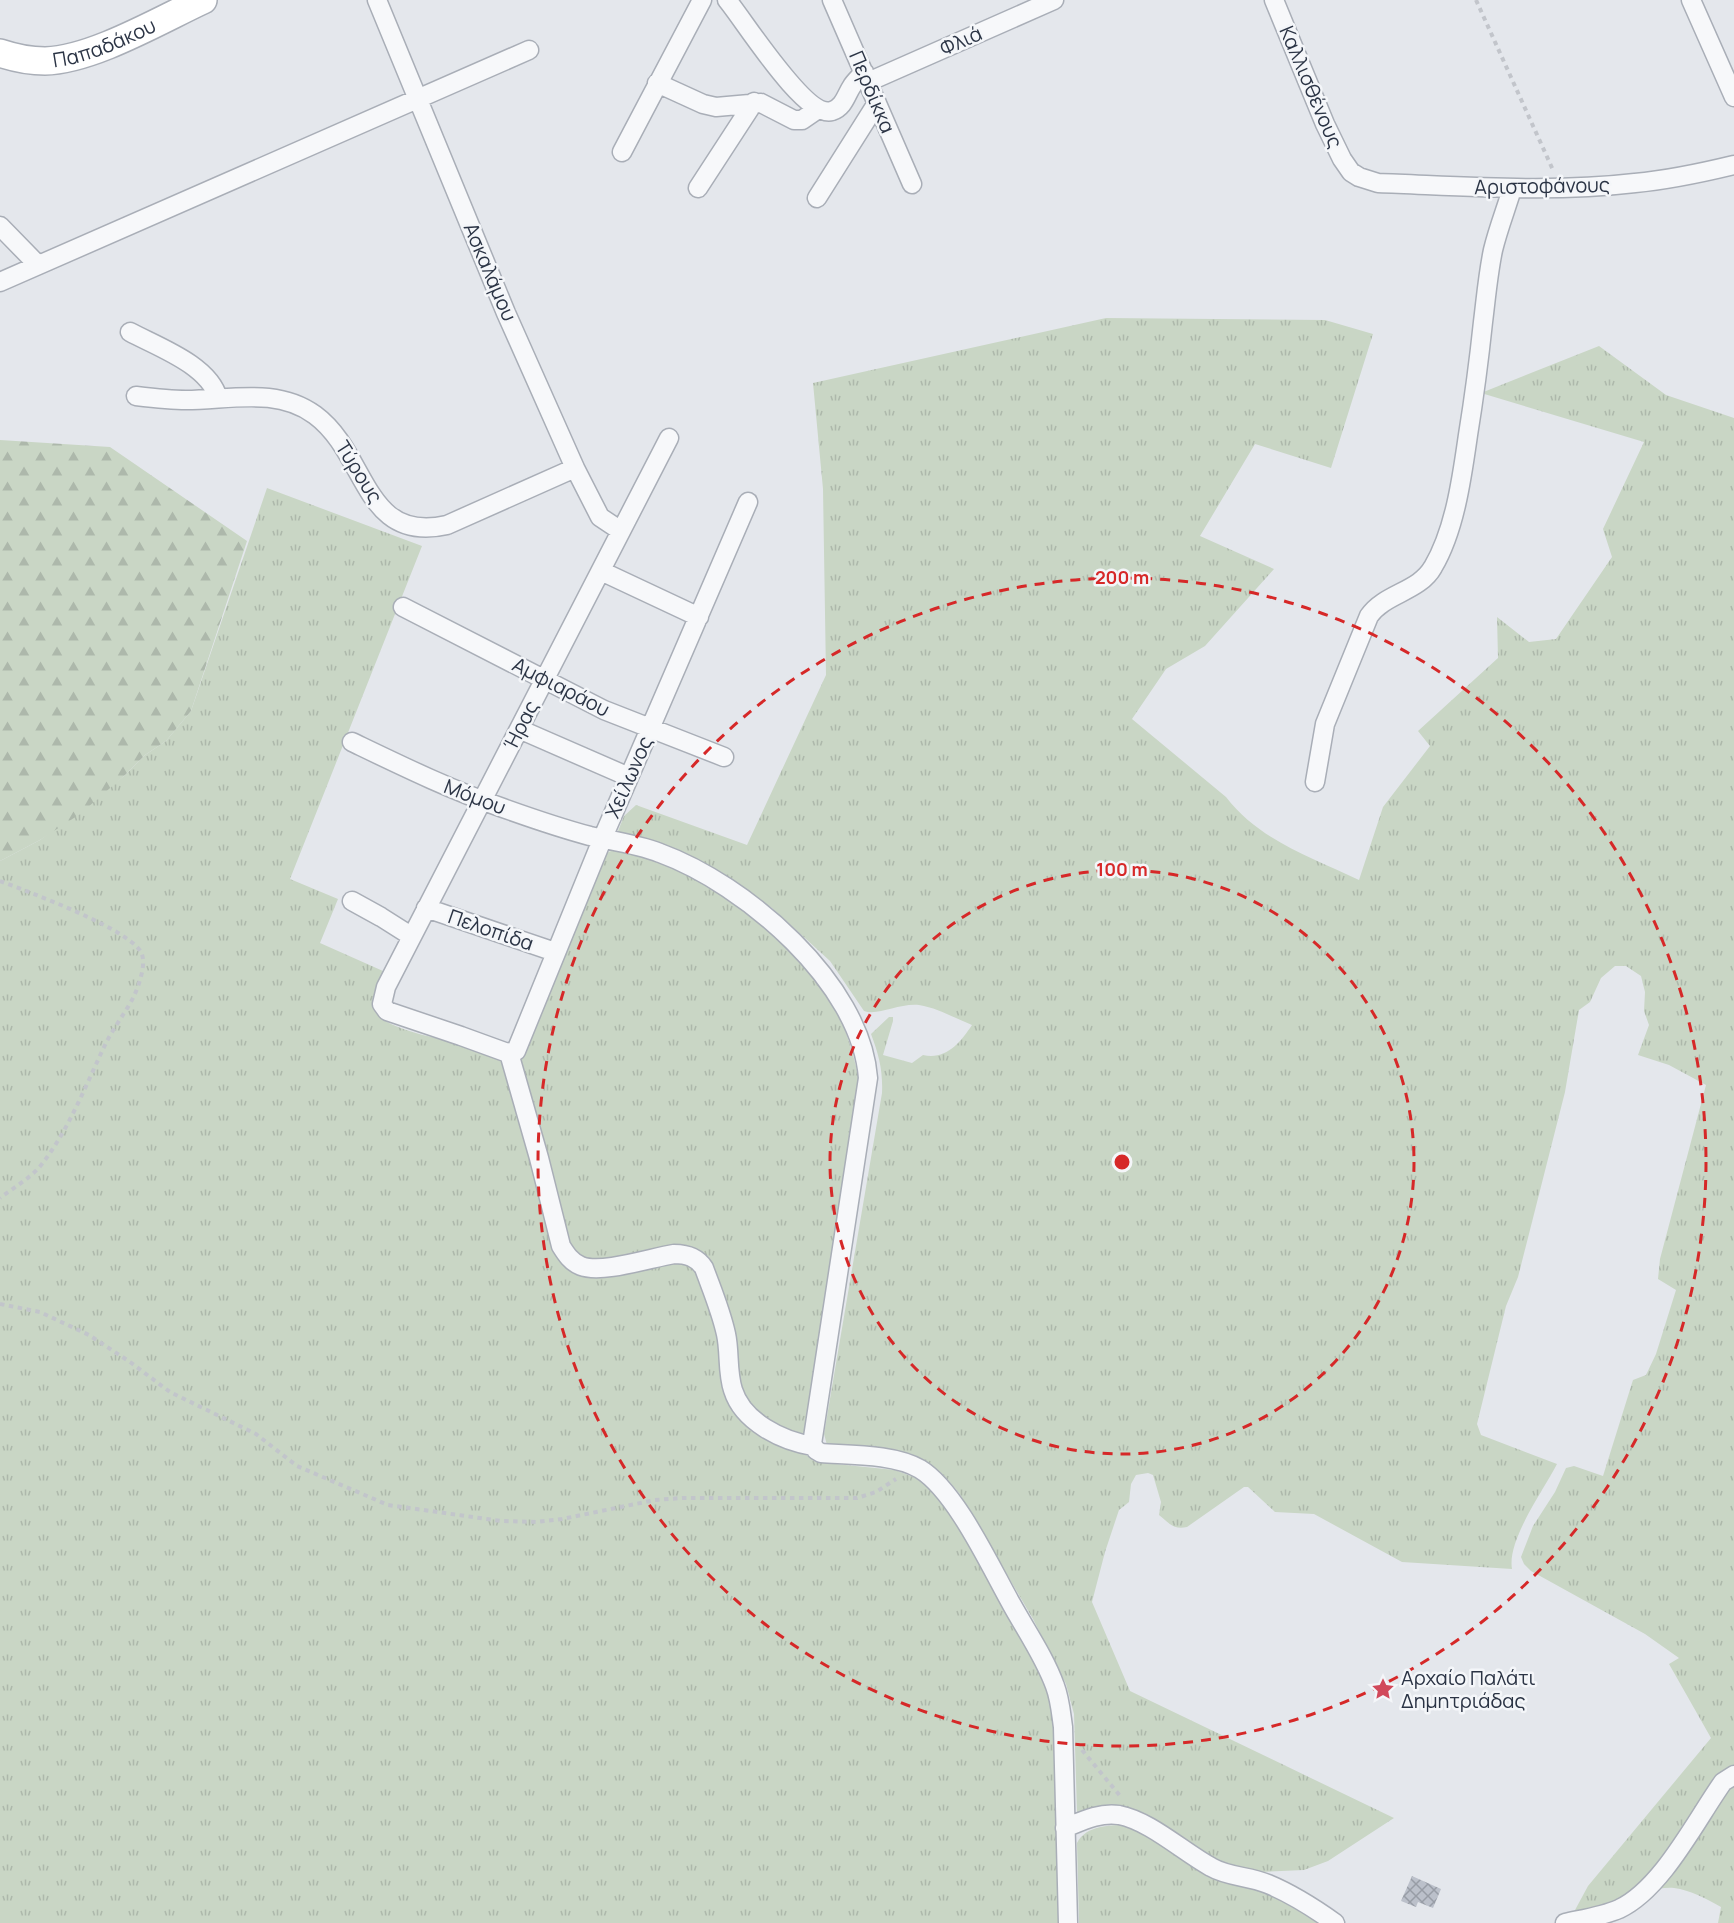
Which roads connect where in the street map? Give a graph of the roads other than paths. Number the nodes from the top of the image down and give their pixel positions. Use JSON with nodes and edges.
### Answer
{"nodes":[{"id":1,"x":203,"y":0,"type":"edge"},
{"id":2,"x":377,"y":0,"type":"edge"},
{"id":3,"x":702,"y":0,"type":"edge"},
{"id":4,"x":727,"y":0,"type":"edge"},
{"id":5,"x":832,"y":0,"type":"edge"},
{"id":6,"x":1054,"y":0,"type":"edge"},
{"id":7,"x":1274,"y":0,"type":"edge"},
{"id":8,"x":1691,"y":0,"type":"edge"},
{"id":9,"x":529,"y":50,"type":"dead end"},
{"id":10,"x":0,"y":53,"type":"edge"},
{"id":11,"x":866,"y":77,"type":"junction"},
{"id":12,"x":657,"y":83,"type":"junction"},
{"id":13,"x":1734,"y":97,"type":"edge"},
{"id":14,"x":418,"y":99,"type":"junction"},
{"id":15,"x":754,"y":102,"type":"junction"},
{"id":16,"x":877,"y":103,"type":"junction"},
{"id":17,"x":818,"y":109,"type":"junction"},
{"id":18,"x":622,"y":152,"type":"dead end"},
{"id":19,"x":1734,"y":165,"type":"edge"},
{"id":20,"x":1351,"y":172,"type":"joint"},
{"id":21,"x":912,"y":184,"type":"dead end"},
{"id":22,"x":698,"y":188,"type":"dead end"},
{"id":23,"x":1512,"y":189,"type":"junction"},
{"id":24,"x":818,"y":198,"type":"dead end"},
{"id":25,"x":0,"y":226,"type":"edge"},
{"id":26,"x":38,"y":266,"type":"junction"},
{"id":27,"x":0,"y":282,"type":"edge"},
{"id":28,"x":130,"y":332,"type":"dead end"},
{"id":29,"x":136,"y":396,"type":"dead end"},
{"id":30,"x":218,"y":398,"type":"junction"},
{"id":31,"x":669,"y":438,"type":"dead end"},
{"id":32,"x":575,"y":468,"type":"junction"},
{"id":33,"x":747,"y":502,"type":"dead end"},
{"id":34,"x":621,"y":531,"type":"junction"},
{"id":35,"x":601,"y":571,"type":"junction"},
{"id":36,"x":403,"y":607,"type":"dead end"},
{"id":37,"x":699,"y":617,"type":"junction"},
{"id":38,"x":545,"y":680,"type":"junction"},
{"id":39,"x":651,"y":728,"type":"junction"},
{"id":40,"x":519,"y":729,"type":"junction"},
{"id":41,"x":352,"y":742,"type":"dead end"},
{"id":42,"x":724,"y":757,"type":"dead end"},
{"id":43,"x":629,"y":777,"type":"junction"},
{"id":44,"x":1315,"y":782,"type":"dead end"},
{"id":45,"x":482,"y":801,"type":"junction"},
{"id":46,"x":603,"y":838,"type":"junction"},
{"id":47,"x":352,"y":901,"type":"dead end"},
{"id":48,"x":426,"y":908,"type":"junction"},
{"id":49,"x":411,"y":936,"type":"junction"},
{"id":50,"x":555,"y":952,"type":"junction"},
{"id":51,"x":512,"y":1053,"type":"junction"},
{"id":52,"x":813,"y":1446,"type":"junction"},
{"id":53,"x":1734,"y":1775,"type":"edge"},
{"id":54,"x":1065,"y":1828,"type":"junction"},
{"id":55,"x":1068,"y":1923,"type":"edge"},
{"id":56,"x":1335,"y":1923,"type":"edge"},
{"id":57,"x":1565,"y":1923,"type":"edge"}],
"edges":[{"from":1,"to":10,"type":"street","name":"Παπαδάκου"},
{"from":2,"to":14,"type":"street","name":"Ασκαλάμου"},
{"from":3,"to":12,"type":"street"},
{"from":4,"to":17,"type":"street"},
{"from":5,"to":11,"type":"street","name":"Περδίκκα"},
{"from":6,"to":11,"type":"street","name":"Φλιά"},
{"from":7,"to":20,"type":"street","name":"Καλλισθένους"},
{"from":8,"to":13,"type":"street"},
{"from":9,"to":14,"type":"street"},
{"from":11,"to":16,"type":"street","name":"Περδίκκα"},
{"from":11,"to":17,"type":"street"},
{"from":12,"to":15,"type":"street"},
{"from":12,"to":18,"type":"street"},
{"from":14,"to":26,"type":"street"},
{"from":14,"to":32,"type":"street","name":"Ασκαλάμου"},
{"from":15,"to":17,"type":"street"},
{"from":15,"to":22,"type":"street"},
{"from":16,"to":21,"type":"street","name":"Περδίκκα"},
{"from":16,"to":24,"type":"street"},
{"from":19,"to":23,"type":"street","name":"Αριστοφάνους"},
{"from":20,"to":23,"type":"street","name":"Αριστοφάνους"},
{"from":23,"to":44,"type":"street"},
{"from":25,"to":26,"type":"street"},
{"from":26,"to":27,"type":"street"},
{"from":28,"to":30,"type":"street"},
{"from":29,"to":30,"type":"street","name":"Τύρους"},
{"from":30,"to":32,"type":"street","name":"Τύρους"},
{"from":31,"to":34,"type":"street","name":"Ήρας"},
{"from":32,"to":34,"type":"street","name":"Ασκαλάμου"},
{"from":33,"to":37,"type":"street","name":"Χείλωνος"},
{"from":34,"to":35,"type":"street","name":"Ήρας"},
{"from":35,"to":37,"type":"street"},
{"from":35,"to":38,"type":"street","name":"Ήρας"},
{"from":36,"to":38,"type":"street","name":"Αμφιαράου"},
{"from":37,"to":39,"type":"street","name":"Χείλωνος"},
{"from":38,"to":39,"type":"street","name":"Αμφιαράου"},
{"from":38,"to":40,"type":"street","name":"Ήρας"},
{"from":39,"to":42,"type":"street","name":"Αμφιαράου"},
{"from":39,"to":43,"type":"street","name":"Χείλωνος"},
{"from":40,"to":43,"type":"street"},
{"from":40,"to":45,"type":"street","name":"Ήρας"},
{"from":41,"to":45,"type":"street","name":"Μόμου"},
{"from":43,"to":46,"type":"street","name":"Χείλωνος"},
{"from":45,"to":46,"type":"street","name":"Μόμου"},
{"from":45,"to":48,"type":"street","name":"Ήρας"},
{"from":46,"to":50,"type":"street","name":"Χείλωνος"},
{"from":46,"to":52,"type":"street","name":"Μόμου"},
{"from":47,"to":49,"type":"street"},
{"from":48,"to":49,"type":"street","name":"Ήρας"},
{"from":48,"to":50,"type":"street","name":"Πελοπίδα"},
{"from":49,"to":51,"type":"street","name":"Ήρας"},
{"from":50,"to":51,"type":"street","name":"Χείλωνος"},
{"from":51,"to":52,"type":"street"},
{"from":52,"to":54,"type":"street"},
{"from":53,"to":57,"type":"street"},
{"from":54,"to":55,"type":"street"},
{"from":54,"to":56,"type":"street"}]}
